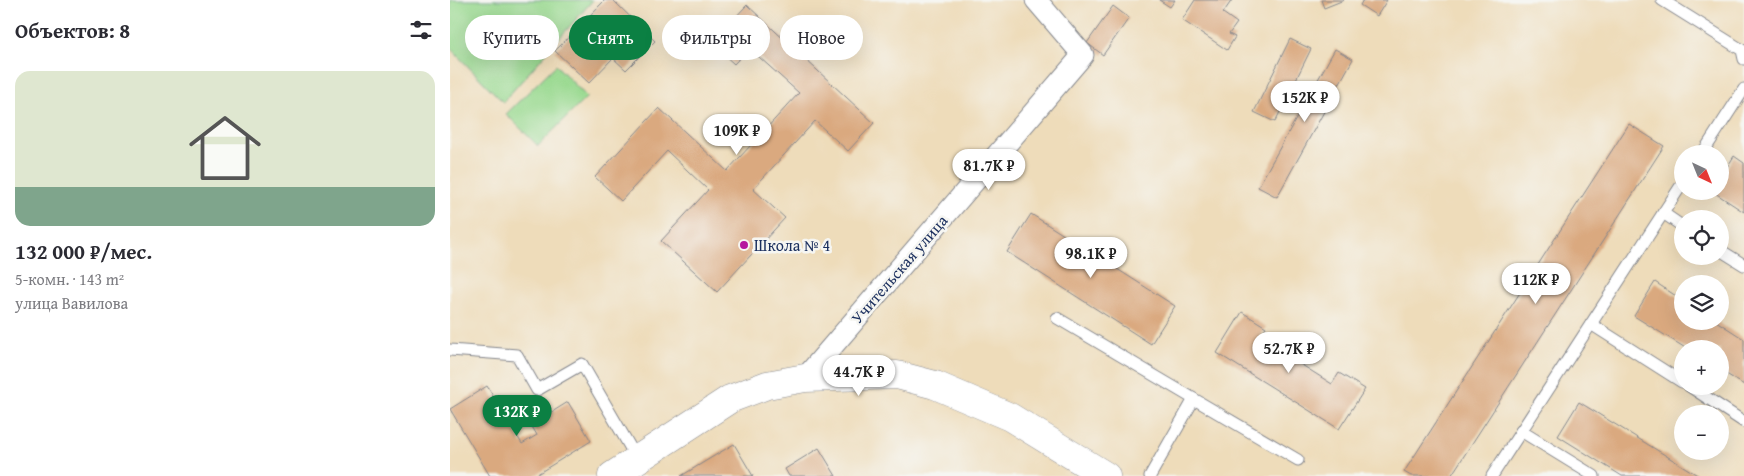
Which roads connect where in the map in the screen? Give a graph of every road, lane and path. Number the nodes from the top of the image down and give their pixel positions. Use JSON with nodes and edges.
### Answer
{"nodes":[{"id":1,"x":1036,"y":0,"type":"edge"},
{"id":2,"x":1662,"y":0,"type":"edge"},
{"id":3,"x":1744,"y":59,"type":"edge"},
{"id":4,"x":1744,"y":89,"type":"edge"},
{"id":5,"x":1708,"y":145,"type":"edge"},
{"id":6,"x":1674,"y":196,"type":"edge"},
{"id":7,"x":1663,"y":213,"type":"junction"},
{"id":8,"x":1674,"y":221,"type":"edge"},
{"id":9,"x":1729,"y":256,"type":"edge"},
{"id":10,"x":1744,"y":265,"type":"edge"},
{"id":11,"x":1057,"y":318,"type":"dead end"},
{"id":12,"x":1591,"y":324,"type":"junction"},
{"id":13,"x":450,"y":350,"type":"edge"},
{"id":14,"x":1674,"y":377,"type":"edge"},
{"id":15,"x":805,"y":378,"type":"junction"},
{"id":16,"x":1703,"y":395,"type":"edge"},
{"id":17,"x":1194,"y":399,"type":"junction"},
{"id":18,"x":1744,"y":422,"type":"edge"},
{"id":19,"x":1521,"y":431,"type":"junction"},
{"id":20,"x":637,"y":458,"type":"junction"},
{"id":21,"x":1298,"y":460,"type":"dead end"},
{"id":22,"x":612,"y":476,"type":"edge"},
{"id":23,"x":1106,"y":476,"type":"edge"},
{"id":24,"x":1150,"y":476,"type":"edge"},
{"id":25,"x":1492,"y":476,"type":"edge"},
{"id":26,"x":1594,"y":476,"type":"edge"}],
"edges":[{"from":1,"to":15,"type":"street","name":"Учительская улица"},
{"from":2,"to":3,"type":"lane"},
{"from":4,"to":5,"type":"lane"},
{"from":6,"to":7,"type":"lane"},
{"from":7,"to":8,"type":"lane"},
{"from":7,"to":12,"type":"lane"},
{"from":9,"to":10,"type":"lane"},
{"from":11,"to":17,"type":"lane"},
{"from":12,"to":14,"type":"lane"},
{"from":12,"to":19,"type":"lane"},
{"from":13,"to":20,"type":"lane"},
{"from":15,"to":20,"type":"street"},
{"from":15,"to":23,"type":"street"},
{"from":16,"to":18,"type":"lane"},
{"from":17,"to":21,"type":"lane"},
{"from":17,"to":24,"type":"lane"},
{"from":19,"to":25,"type":"lane"},
{"from":19,"to":26,"type":"lane"},
{"from":20,"to":22,"type":"street"}]}
